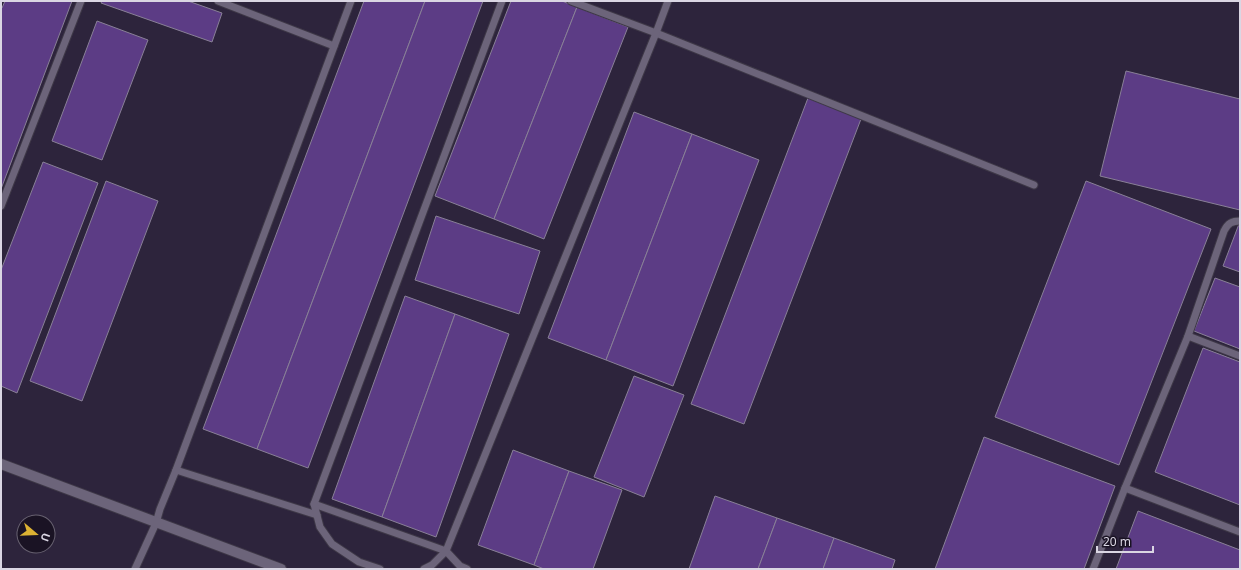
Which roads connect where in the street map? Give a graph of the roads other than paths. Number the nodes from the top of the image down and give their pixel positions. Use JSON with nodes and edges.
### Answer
{"nodes":[{"id":1,"x":81,"y":1,"type":"edge"},
{"id":2,"x":218,"y":1,"type":"edge"},
{"id":3,"x":351,"y":1,"type":"edge"},
{"id":4,"x":502,"y":1,"type":"edge"},
{"id":5,"x":571,"y":1,"type":"edge"},
{"id":6,"x":668,"y":1,"type":"edge"},
{"id":7,"x":656,"y":33,"type":"junction"},
{"id":8,"x":334,"y":46,"type":"junction"},
{"id":9,"x":1034,"y":185,"type":"dead end"},
{"id":10,"x":1,"y":206,"type":"edge"},
{"id":11,"x":1240,"y":221,"type":"edge"},
{"id":12,"x":1188,"y":336,"type":"junction"},
{"id":13,"x":1240,"y":356,"type":"edge"},
{"id":14,"x":1,"y":464,"type":"edge"},
{"id":15,"x":176,"y":470,"type":"junction"},
{"id":16,"x":1125,"y":488,"type":"junction"},
{"id":17,"x":314,"y":504,"type":"junction"},
{"id":18,"x":317,"y":515,"type":"junction"},
{"id":19,"x":156,"y":523,"type":"junction"},
{"id":20,"x":1240,"y":532,"type":"edge"},
{"id":21,"x":446,"y":551,"type":"junction"},
{"id":22,"x":358,"y":566,"type":"edge"},
{"id":23,"x":135,"y":569,"type":"edge"},
{"id":24,"x":281,"y":569,"type":"edge"},
{"id":25,"x":380,"y":569,"type":"edge"},
{"id":26,"x":424,"y":569,"type":"edge"},
{"id":27,"x":467,"y":569,"type":"edge"},
{"id":28,"x":1093,"y":569,"type":"edge"}],
"edges":[{"from":1,"to":10,"type":"lane"},
{"from":2,"to":8,"type":"lane"},
{"from":3,"to":8,"type":"lane"},
{"from":4,"to":17,"type":"lane"},
{"from":5,"to":7,"type":"lane"},
{"from":6,"to":7,"type":"lane"},
{"from":7,"to":9,"type":"lane"},
{"from":7,"to":21,"type":"lane"},
{"from":8,"to":15,"type":"lane"},
{"from":11,"to":12,"type":"lane"},
{"from":12,"to":13,"type":"lane"},
{"from":12,"to":16,"type":"lane"},
{"from":14,"to":19,"type":"street"},
{"from":15,"to":18,"type":"lane"},
{"from":15,"to":19,"type":"lane"},
{"from":16,"to":20,"type":"lane"},
{"from":16,"to":28,"type":"lane"},
{"from":17,"to":18,"type":"lane"},
{"from":17,"to":21,"type":"lane"},
{"from":18,"to":22,"type":"lane"},
{"from":19,"to":23,"type":"lane"},
{"from":19,"to":24,"type":"street"},
{"from":21,"to":26,"type":"lane"},
{"from":21,"to":27,"type":"lane"},
{"from":22,"to":25,"type":"lane"}]}
